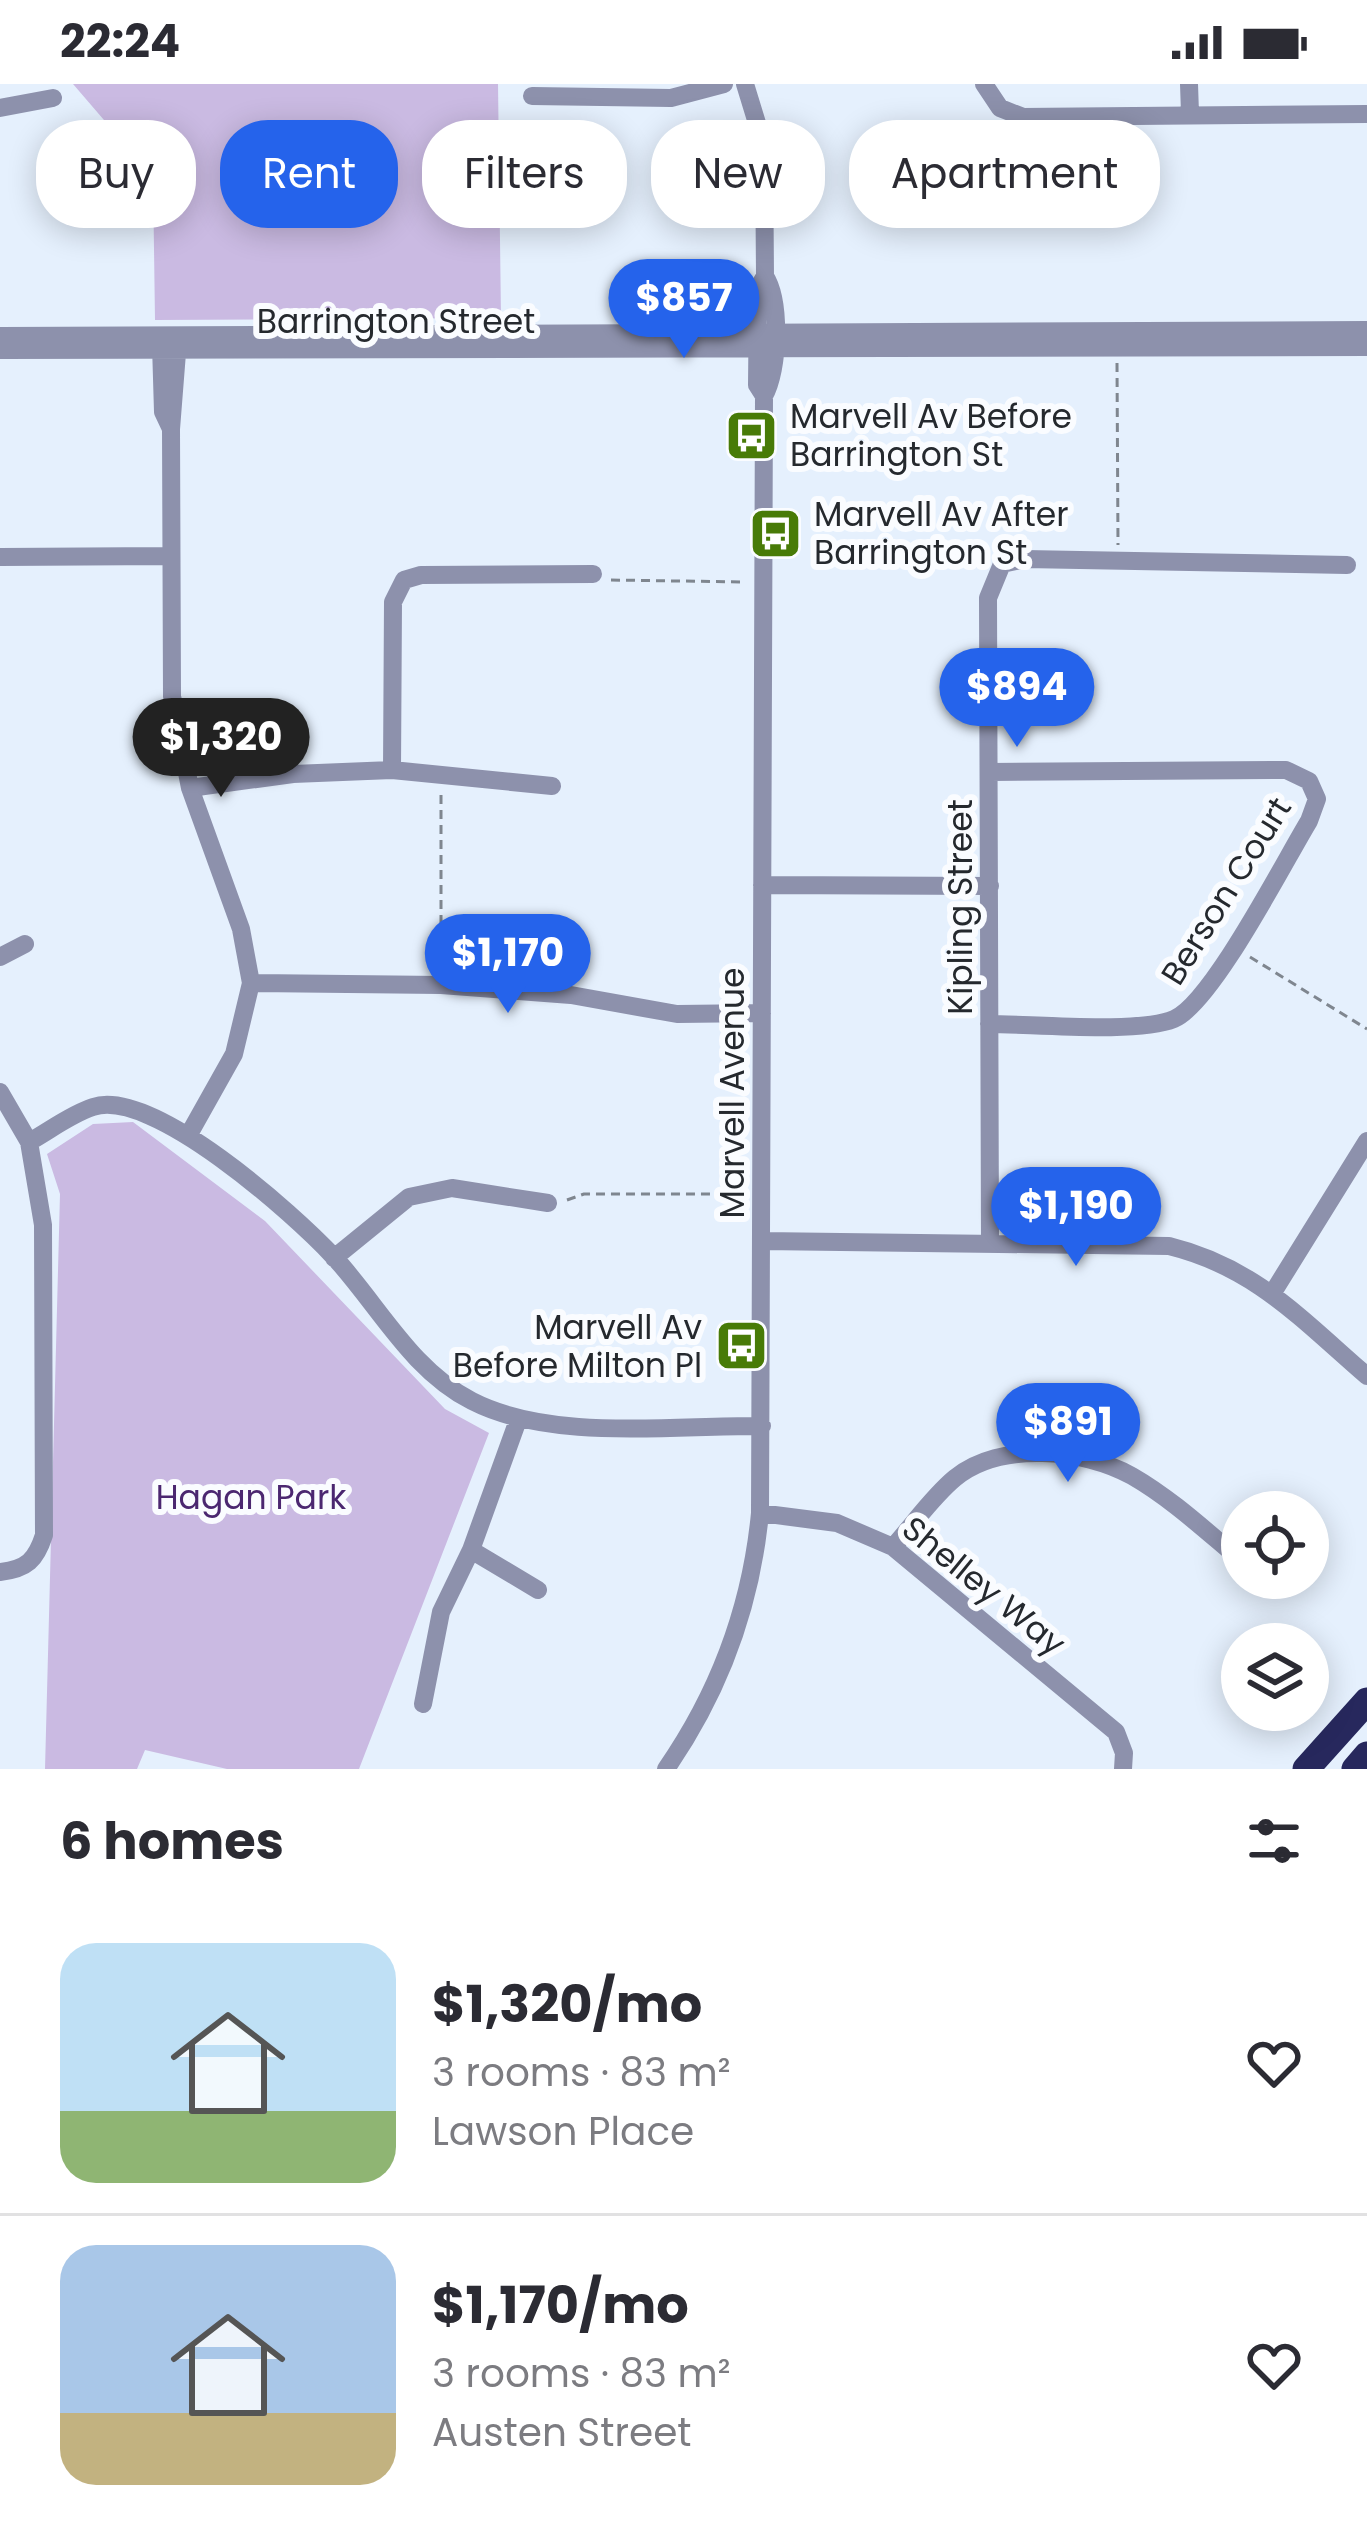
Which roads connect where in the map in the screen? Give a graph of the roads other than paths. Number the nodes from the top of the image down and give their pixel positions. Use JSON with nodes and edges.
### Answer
{"nodes":[{"id":1,"x":724,"y":84,"type":"edge"},
{"id":2,"x":745,"y":84,"type":"edge"},
{"id":3,"x":1190,"y":84,"type":"edge"},
{"id":4,"x":988,"y":92,"type":"edge"},
{"id":5,"x":532,"y":96,"type":"dead end"},
{"id":6,"x":53,"y":98,"type":"dead end"},
{"id":7,"x":0,"y":108,"type":"edge"},
{"id":8,"x":974,"y":111,"type":"dead end"},
{"id":9,"x":1190,"y":113,"type":"junction"},
{"id":10,"x":1367,"y":114,"type":"edge"},
{"id":11,"x":1367,"y":330,"type":"edge"},
{"id":12,"x":0,"y":336,"type":"edge"},
{"id":13,"x":765,"y":341,"type":"junction"},
{"id":14,"x":169,"y":344,"type":"junction"},
{"id":15,"x":1367,"y":347,"type":"edge"},
{"id":16,"x":0,"y":350,"type":"edge"},
{"id":17,"x":169,"y":556,"type":"junction"},
{"id":18,"x":0,"y":557,"type":"edge"},
{"id":19,"x":1347,"y":565,"type":"dead end"},
{"id":20,"x":592,"y":574,"type":"road end"},
{"id":21,"x":392,"y":770,"type":"junction"},
{"id":22,"x":990,"y":772,"type":"junction"},
{"id":23,"x":552,"y":786,"type":"dead end"},
{"id":24,"x":190,"y":788,"type":"junction"},
{"id":25,"x":762,"y":885,"type":"junction"},
{"id":26,"x":990,"y":886,"type":"junction"},
{"id":27,"x":25,"y":944,"type":"dead end"},
{"id":28,"x":0,"y":957,"type":"edge"},
{"id":29,"x":251,"y":983,"type":"junction"},
{"id":30,"x":762,"y":1013,"type":"junction"},
{"id":31,"x":989,"y":1024,"type":"junction"},
{"id":32,"x":0,"y":1092,"type":"edge"},
{"id":33,"x":188,"y":1136,"type":"junction"},
{"id":34,"x":29,"y":1142,"type":"junction"},
{"id":35,"x":1367,"y":1142,"type":"edge"},
{"id":36,"x":548,"y":1203,"type":"road end"},
{"id":37,"x":762,"y":1240,"type":"junction"},
{"id":38,"x":990,"y":1240,"type":"junction"},
{"id":39,"x":334,"y":1258,"type":"junction"},
{"id":40,"x":1272,"y":1294,"type":"junction"},
{"id":41,"x":1367,"y":1376,"type":"edge"},
{"id":42,"x":518,"y":1420,"type":"junction"},
{"id":43,"x":762,"y":1426,"type":"junction"},
{"id":44,"x":760,"y":1513,"type":"junction"},
{"id":45,"x":1221,"y":1545,"type":"edge"},
{"id":46,"x":893,"y":1547,"type":"junction"},
{"id":47,"x":472,"y":1550,"type":"junction"},
{"id":48,"x":0,"y":1572,"type":"edge"},
{"id":49,"x":538,"y":1590,"type":"dead end"},
{"id":50,"x":1367,"y":1701,"type":"edge"},
{"id":51,"x":423,"y":1704,"type":"dead end"},
{"id":52,"x":1367,"y":1755,"type":"edge"},
{"id":53,"x":666,"y":1769,"type":"edge"},
{"id":54,"x":1123,"y":1769,"type":"edge"},
{"id":55,"x":1306,"y":1769,"type":"edge"},
{"id":56,"x":1354,"y":1769,"type":"edge"}],
"edges":[{"from":1,"to":5,"type":"street"},
{"from":2,"to":13,"type":"street","name":"Marvell Avenue"},
{"from":3,"to":9,"type":"street"},
{"from":4,"to":8,"type":"street"},
{"from":4,"to":9,"type":"street"},
{"from":6,"to":7,"type":"street"},
{"from":9,"to":10,"type":"street"},
{"from":11,"to":13,"type":"street","name":"Barrington Street"},
{"from":12,"to":14,"type":"street","name":"Barrington Street"},
{"from":13,"to":14,"type":"street","name":"Barrington Street"},
{"from":13,"to":15,"type":"street","name":"Barrington Street"},
{"from":13,"to":25,"type":"street","name":"Marvell Avenue"},
{"from":14,"to":16,"type":"street","name":"Barrington Street"},
{"from":14,"to":17,"type":"street"},
{"from":17,"to":18,"type":"street"},
{"from":17,"to":24,"type":"street"},
{"from":19,"to":22,"type":"street","name":"Kipling Street"},
{"from":20,"to":21,"type":"street"},
{"from":21,"to":23,"type":"street"},
{"from":21,"to":24,"type":"street"},
{"from":22,"to":26,"type":"street","name":"Kipling Street"},
{"from":22,"to":31,"type":"street","name":"Berson Court"},
{"from":24,"to":29,"type":"street"},
{"from":25,"to":26,"type":"street"},
{"from":25,"to":30,"type":"street","name":"Marvell Avenue"},
{"from":26,"to":31,"type":"street","name":"Kipling Street"},
{"from":27,"to":28,"type":"street"},
{"from":29,"to":30,"type":"street"},
{"from":29,"to":33,"type":"street"},
{"from":30,"to":37,"type":"street","name":"Marvell Avenue"},
{"from":31,"to":38,"type":"street","name":"Kipling Street"},
{"from":32,"to":34,"type":"street"},
{"from":33,"to":34,"type":"street"},
{"from":33,"to":39,"type":"street"},
{"from":34,"to":48,"type":"street"},
{"from":35,"to":40,"type":"street"},
{"from":36,"to":39,"type":"street"},
{"from":37,"to":38,"type":"street"},
{"from":37,"to":43,"type":"street","name":"Marvell Avenue"},
{"from":38,"to":40,"type":"street"},
{"from":39,"to":42,"type":"street"},
{"from":40,"to":41,"type":"street"},
{"from":42,"to":43,"type":"street"},
{"from":42,"to":47,"type":"street"},
{"from":43,"to":44,"type":"street","name":"Marvell Avenue"},
{"from":44,"to":46,"type":"street","name":"Shelley Way"},
{"from":44,"to":53,"type":"street","name":"Marvell Avenue"},
{"from":45,"to":46,"type":"street"},
{"from":46,"to":54,"type":"street","name":"Shelley Way"},
{"from":47,"to":49,"type":"street"},
{"from":47,"to":51,"type":"street"},
{"from":50,"to":55,"type":"highway"},
{"from":52,"to":56,"type":"highway"}]}
